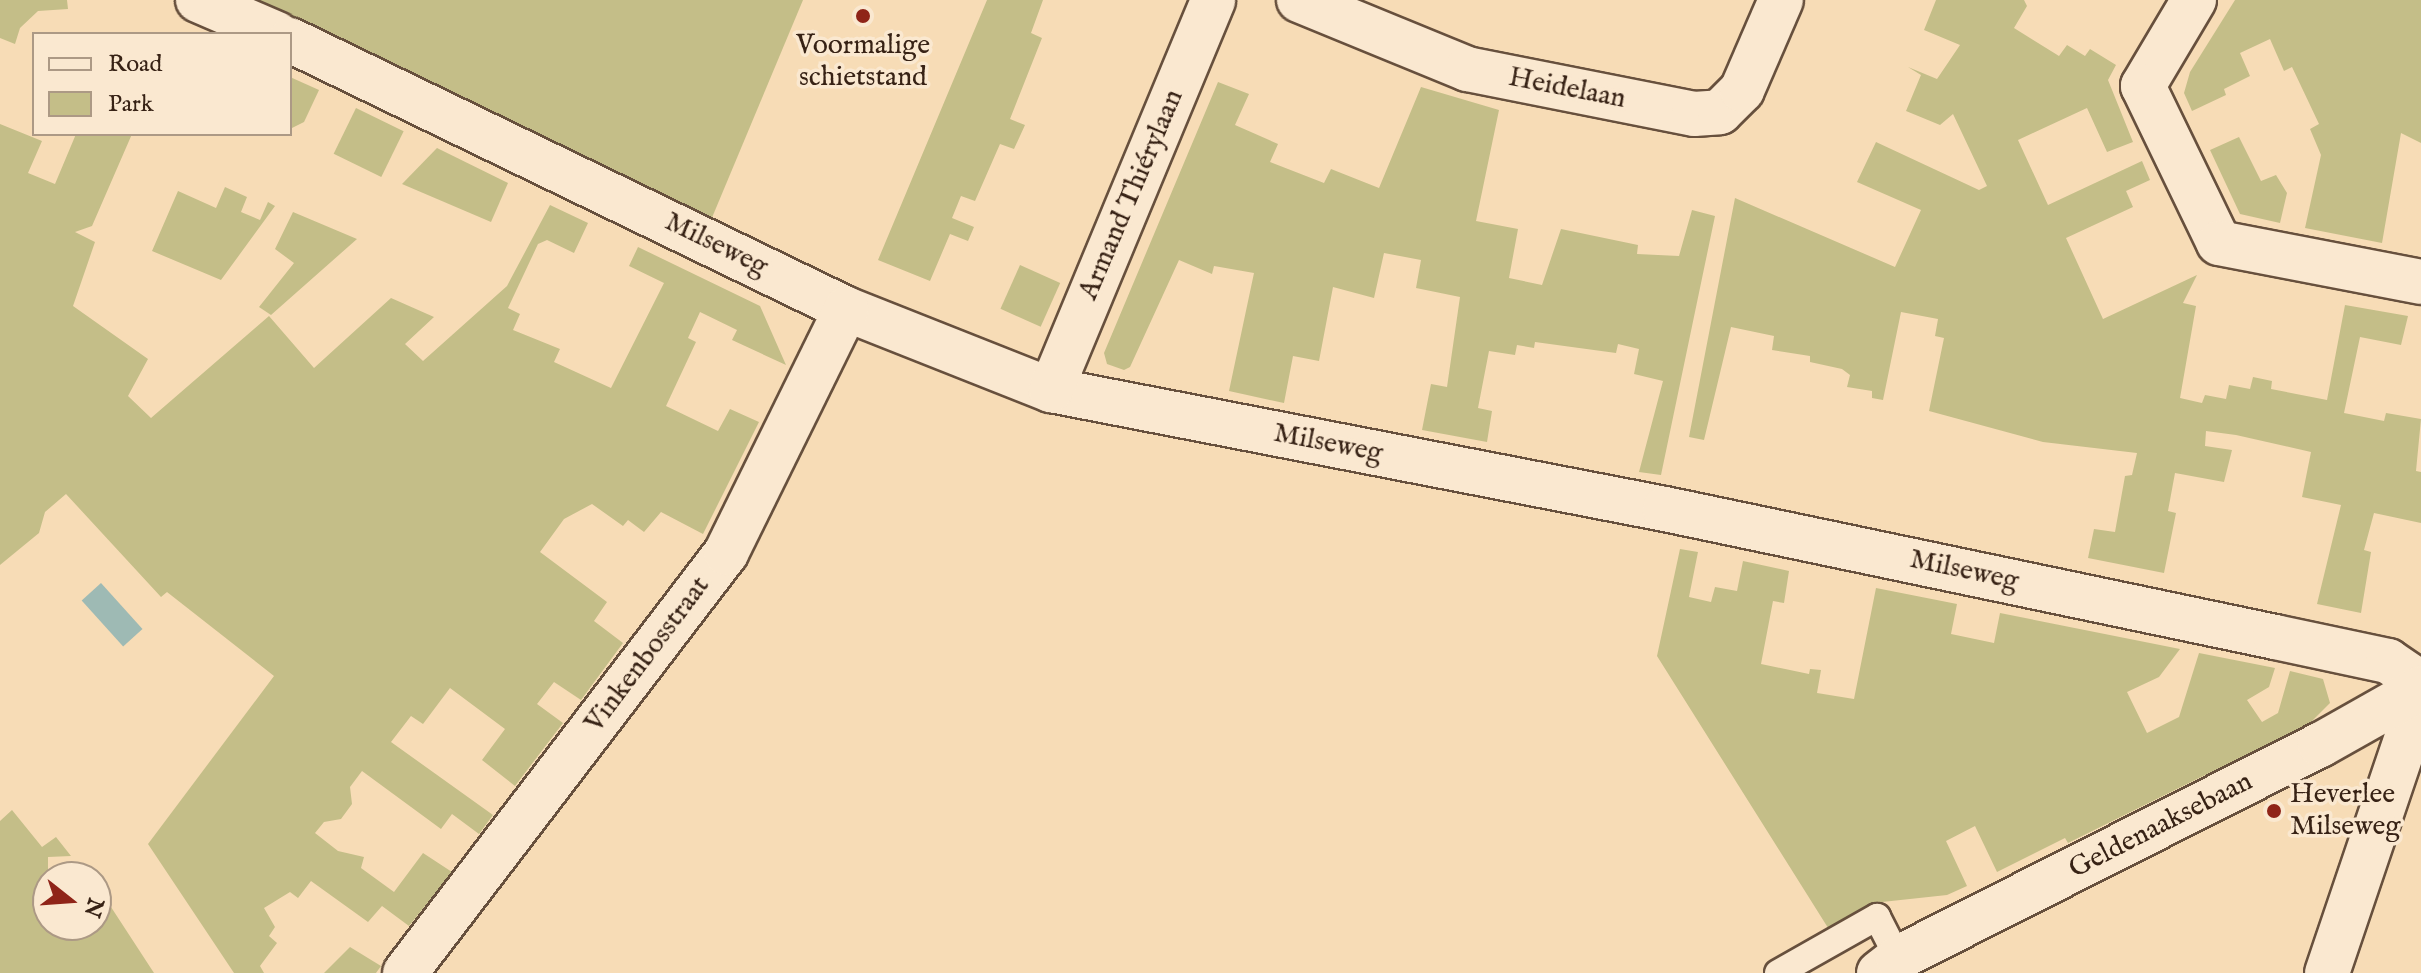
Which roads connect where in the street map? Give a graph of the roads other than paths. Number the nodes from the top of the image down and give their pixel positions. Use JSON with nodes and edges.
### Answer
{"nodes":[{"id":1,"x":198,"y":0,"type":"edge"},
{"id":2,"x":1213,"y":0,"type":"edge"},
{"id":3,"x":1299,"y":0,"type":"edge"},
{"id":4,"x":1781,"y":0,"type":"edge"},
{"id":5,"x":2194,"y":0,"type":"edge"},
{"id":6,"x":272,"y":32,"type":"edge"},
{"id":7,"x":292,"y":41,"type":"edge"},
{"id":8,"x":2421,"y":282,"type":"edge"},
{"id":9,"x":846,"y":309,"type":"junction"},
{"id":10,"x":1051,"y":390,"type":"junction"},
{"id":11,"x":2421,"y":686,"type":"edge"},
{"id":12,"x":2421,"y":696,"type":"edge"},
{"id":13,"x":1888,"y":966,"type":"edge"},
{"id":14,"x":405,"y":973,"type":"edge"},
{"id":15,"x":1778,"y":973,"type":"edge"},
{"id":16,"x":2327,"y":973,"type":"edge"}],
"edges":[{"from":1,"to":6,"type":"street"},
{"from":2,"to":10,"type":"street","name":"Armand Thiérylaan"},
{"from":3,"to":4,"type":"street","name":"Heidelaan"},
{"from":5,"to":8,"type":"street"},
{"from":7,"to":9,"type":"street","name":"Milseweg"},
{"from":9,"to":10,"type":"street","name":"Milseweg"},
{"from":9,"to":14,"type":"street","name":"Vinkenbosstraat"},
{"from":10,"to":11,"type":"street","name":"Milseweg"},
{"from":11,"to":13,"type":"street","name":"Geldenaaksebaan"},
{"from":12,"to":16,"type":"street"},
{"from":13,"to":15,"type":"lane","name":"Geldenaaksebaan"}]}
